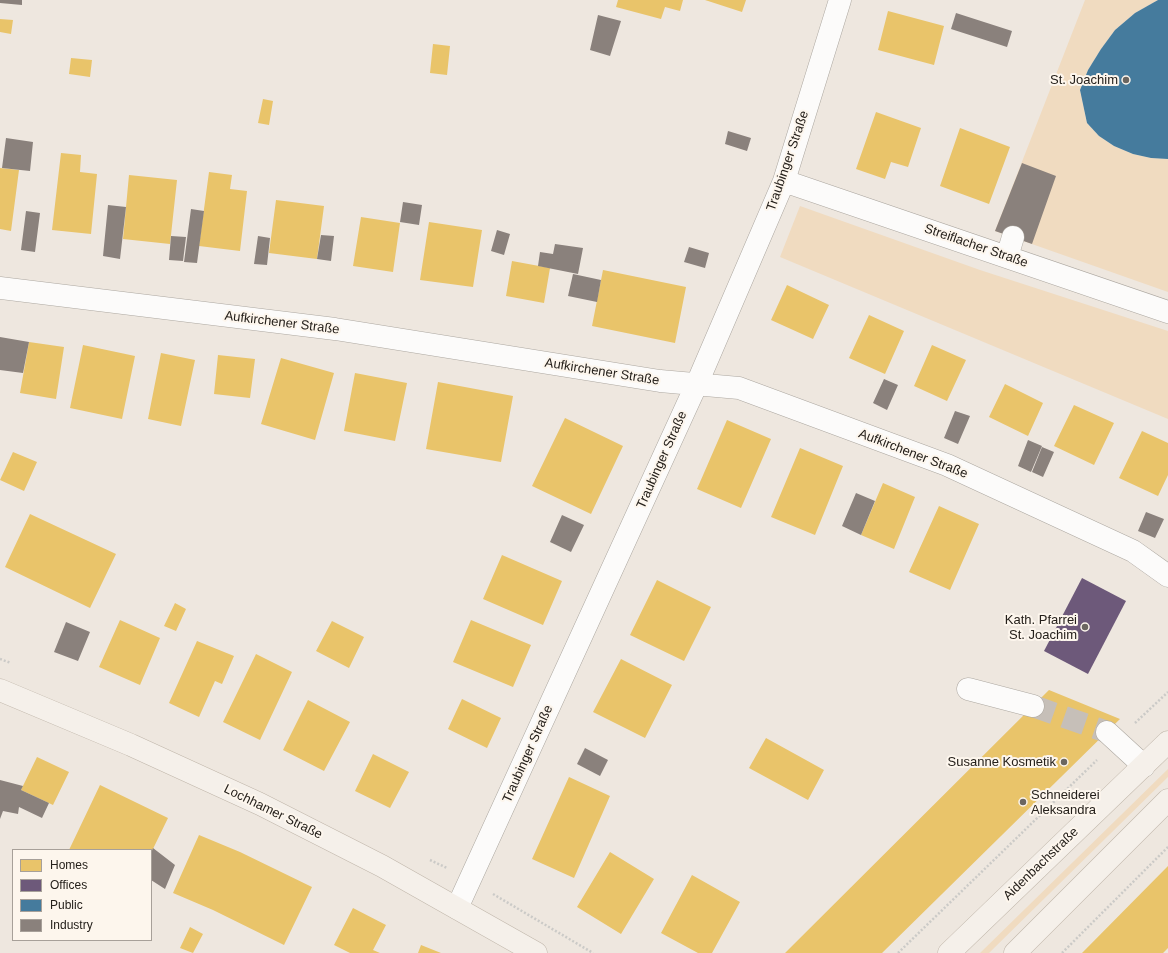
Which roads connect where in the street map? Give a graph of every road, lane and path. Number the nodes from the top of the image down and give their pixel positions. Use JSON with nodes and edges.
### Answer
{"nodes":[{"id":1,"x":840,"y":0,"type":"edge"},
{"id":2,"x":784,"y":181,"type":"junction"},
{"id":3,"x":0,"y":288,"type":"edge"},
{"id":4,"x":1168,"y":312,"type":"edge"},
{"id":5,"x":696,"y":385,"type":"junction"},
{"id":6,"x":1168,"y":576,"type":"edge"},
{"id":7,"x":968,"y":688,"type":"dead end"},
{"id":8,"x":0,"y":690,"type":"edge"},
{"id":9,"x":1168,"y":692,"type":"edge"},
{"id":10,"x":1033,"y":706,"type":"tunnel mouth"},
{"id":11,"x":1112,"y":736,"type":"junction"},
{"id":12,"x":1168,"y":742,"type":"edge"},
{"id":13,"x":1144,"y":766,"type":"junction"},
{"id":14,"x":1168,"y":800,"type":"edge"},
{"id":15,"x":1168,"y":847,"type":"edge"},
{"id":16,"x":457,"y":908,"type":"junction"},
{"id":17,"x":536,"y":953,"type":"edge"},
{"id":18,"x":898,"y":953,"type":"edge"},
{"id":19,"x":949,"y":953,"type":"edge"},
{"id":20,"x":1015,"y":953,"type":"edge"},
{"id":21,"x":1062,"y":953,"type":"edge"}],
"edges":[{"from":1,"to":2,"type":"street","name":"Traubinger Straße"},
{"from":2,"to":4,"type":"street","name":"Streiflacher Straße"},
{"from":2,"to":5,"type":"street","name":"Traubinger Straße"},
{"from":3,"to":5,"type":"street","name":"Aufkirchener Straße"},
{"from":5,"to":6,"type":"street","name":"Aufkirchener Straße"},
{"from":5,"to":16,"type":"street","name":"Traubinger Straße"},
{"from":7,"to":10,"type":"street"},
{"from":8,"to":16,"type":"main road","name":"Lochhamer Straße"},
{"from":9,"to":11,"type":"path"},
{"from":11,"to":13,"type":"street"},
{"from":11,"to":18,"type":"path"},
{"from":12,"to":13,"type":"main road","name":"Aidenbachstraße"},
{"from":13,"to":19,"type":"main road","name":"Aidenbachstraße"},
{"from":14,"to":20,"type":"main road"},
{"from":15,"to":21,"type":"path"},
{"from":16,"to":17,"type":"main road","name":"Lochhamer Straße"}]}
